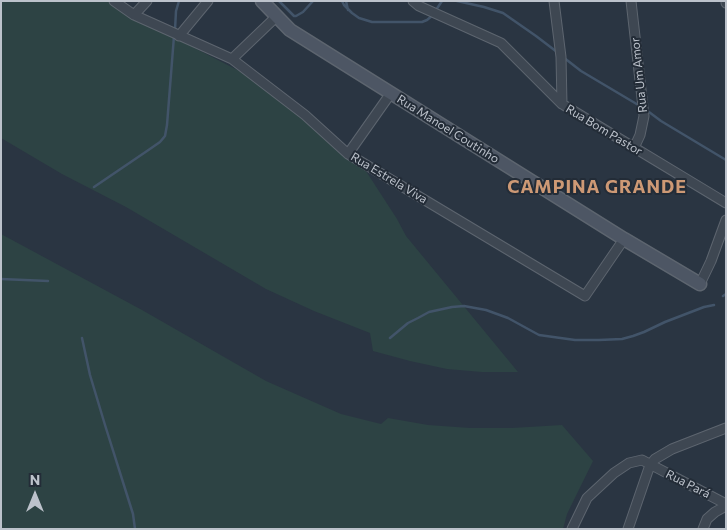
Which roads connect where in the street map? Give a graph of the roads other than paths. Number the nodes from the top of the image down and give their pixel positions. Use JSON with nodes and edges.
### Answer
{"nodes":[{"id":1,"x":114,"y":1,"type":"edge"},
{"id":2,"x":148,"y":1,"type":"edge"},
{"id":3,"x":208,"y":1,"type":"edge"},
{"id":4,"x":262,"y":1,"type":"edge"},
{"id":5,"x":554,"y":1,"type":"edge"},
{"id":6,"x":631,"y":1,"type":"edge"},
{"id":7,"x":417,"y":3,"type":"edge"},
{"id":8,"x":134,"y":15,"type":"junction"},
{"id":9,"x":277,"y":16,"type":"junction"},
{"id":10,"x":179,"y":36,"type":"junction"},
{"id":11,"x":232,"y":60,"type":"junction"},
{"id":12,"x":391,"y":93,"type":"junction"},
{"id":13,"x":562,"y":104,"type":"junction"},
{"id":14,"x":634,"y":148,"type":"junction"},
{"id":15,"x":348,"y":154,"type":"junction"},
{"id":16,"x":726,"y":203,"type":"edge"},
{"id":17,"x":726,"y":220,"type":"edge"},
{"id":18,"x":624,"y":238,"type":"junction"},
{"id":19,"x":700,"y":284,"type":"joint"},
{"id":20,"x":726,"y":428,"type":"edge"},
{"id":21,"x":650,"y":465,"type":"junction"},
{"id":22,"x":726,"y":505,"type":"edge"},
{"id":23,"x":572,"y":529,"type":"edge"},
{"id":24,"x":628,"y":529,"type":"edge"},
{"id":25,"x":704,"y":529,"type":"edge"}],
"edges":[{"from":1,"to":8,"type":"street","name":"Rua Estrela Viva"},
{"from":2,"to":8,"type":"street"},
{"from":3,"to":10,"type":"street"},
{"from":4,"to":9,"type":"street","name":"Rua Manoel Coutinho"},
{"from":5,"to":13,"type":"street"},
{"from":6,"to":14,"type":"street","name":"Rua Um Amor"},
{"from":7,"to":13,"type":"street","name":"Rua Bom Pastor"},
{"from":8,"to":10,"type":"street","name":"Rua Estrela Viva"},
{"from":9,"to":11,"type":"street"},
{"from":9,"to":12,"type":"street","name":"Rua Manoel Coutinho"},
{"from":10,"to":11,"type":"street","name":"Rua Estrela Viva"},
{"from":11,"to":15,"type":"street","name":"Rua Estrela Viva"},
{"from":12,"to":15,"type":"street"},
{"from":12,"to":18,"type":"street","name":"Rua Manoel Coutinho"},
{"from":13,"to":14,"type":"street","name":"Rua Bom Pastor"},
{"from":14,"to":16,"type":"street","name":"Rua Bom Pastor"},
{"from":15,"to":18,"type":"street","name":"Rua Estrela Viva"},
{"from":17,"to":19,"type":"street"},
{"from":18,"to":19,"type":"street","name":"Rua Manoel Coutinho"},
{"from":20,"to":21,"type":"street"},
{"from":21,"to":22,"type":"street","name":"Rua Pará"},
{"from":21,"to":23,"type":"street"},
{"from":21,"to":24,"type":"street"},
{"from":22,"to":25,"type":"street"}]}
